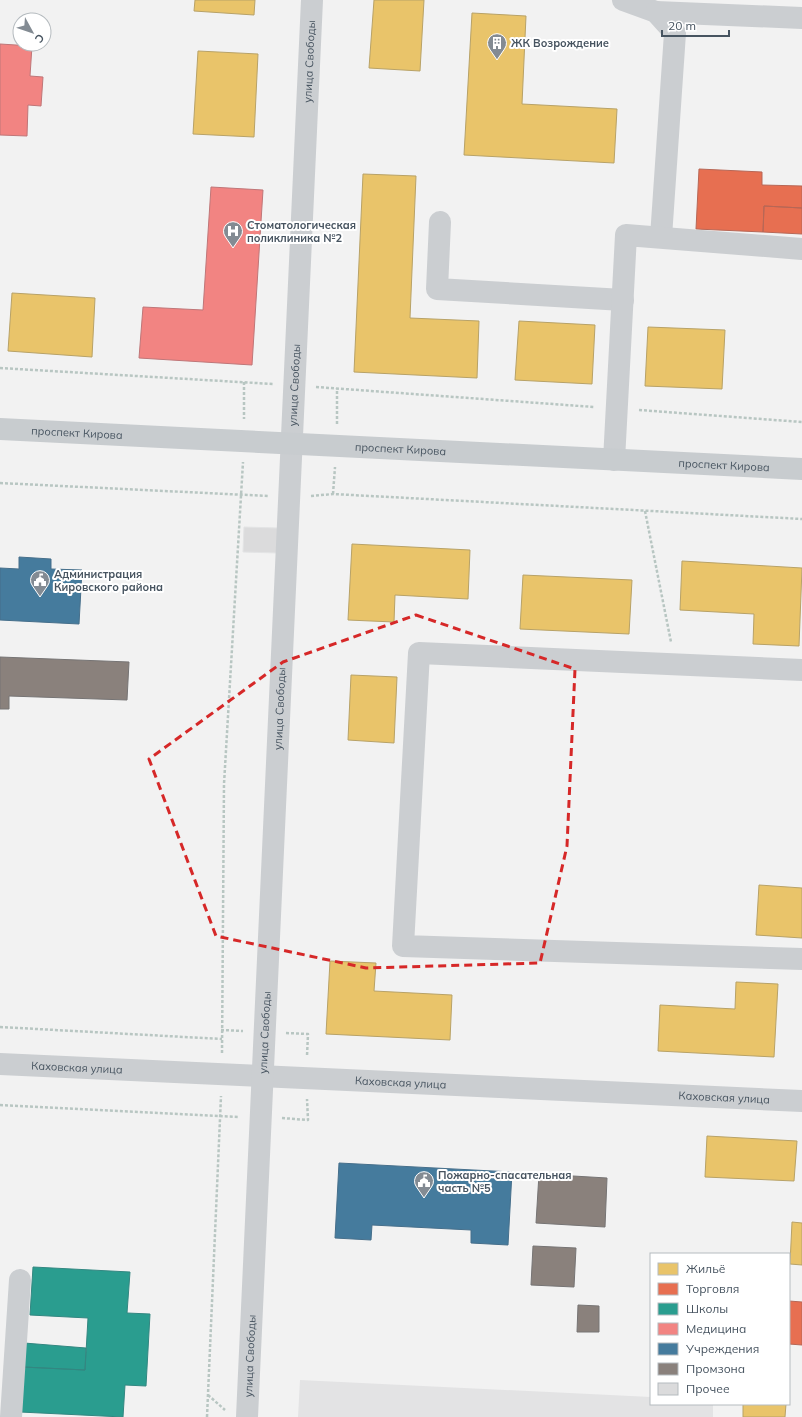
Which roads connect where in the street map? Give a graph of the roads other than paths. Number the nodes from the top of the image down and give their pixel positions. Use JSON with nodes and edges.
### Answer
{"nodes":[{"id":1,"x":312,"y":0,"type":"edge"},
{"id":2,"x":623,"y":0,"type":"edge"},
{"id":3,"x":656,"y":12,"type":"junction"},
{"id":4,"x":802,"y":18,"type":"edge"},
{"id":5,"x":440,"y":222,"type":"dead end"},
{"id":6,"x":661,"y":237,"type":"junction"},
{"id":7,"x":802,"y":249,"type":"edge"},
{"id":8,"x":623,"y":300,"type":"junction"},
{"id":9,"x":0,"y":429,"type":"edge"},
{"id":10,"x":292,"y":444,"type":"junction"},
{"id":11,"x":614,"y":460,"type":"junction"},
{"id":12,"x":802,"y":468,"type":"edge"},
{"id":13,"x":802,"y":670,"type":"edge"},
{"id":14,"x":802,"y":959,"type":"edge"},
{"id":15,"x":0,"y":1064,"type":"edge"},
{"id":16,"x":263,"y":1077,"type":"junction"},
{"id":17,"x":802,"y":1101,"type":"edge"},
{"id":18,"x":20,"y":1280,"type":"dead end"},
{"id":19,"x":237,"y":1415,"type":"edge"},
{"id":20,"x":11,"y":1417,"type":"edge"}],
"edges":[{"from":1,"to":10,"type":"street","name":"улица Свободы"},
{"from":2,"to":3,"type":"street"},
{"from":3,"to":4,"type":"street"},
{"from":3,"to":6,"type":"street"},
{"from":5,"to":8,"type":"street"},
{"from":6,"to":7,"type":"street"},
{"from":6,"to":8,"type":"street"},
{"from":8,"to":11,"type":"street"},
{"from":9,"to":10,"type":"main road","name":"проспект Кирова"},
{"from":10,"to":11,"type":"main road","name":"проспект Кирова"},
{"from":10,"to":16,"type":"street","name":"улица Свободы"},
{"from":11,"to":12,"type":"main road","name":"проспект Кирова"},
{"from":13,"to":14,"type":"street"},
{"from":15,"to":16,"type":"street","name":"Каховская улица"},
{"from":16,"to":17,"type":"street","name":"Каховская улица"},
{"from":16,"to":19,"type":"street","name":"улица Свободы"},
{"from":18,"to":20,"type":"street"}]}
